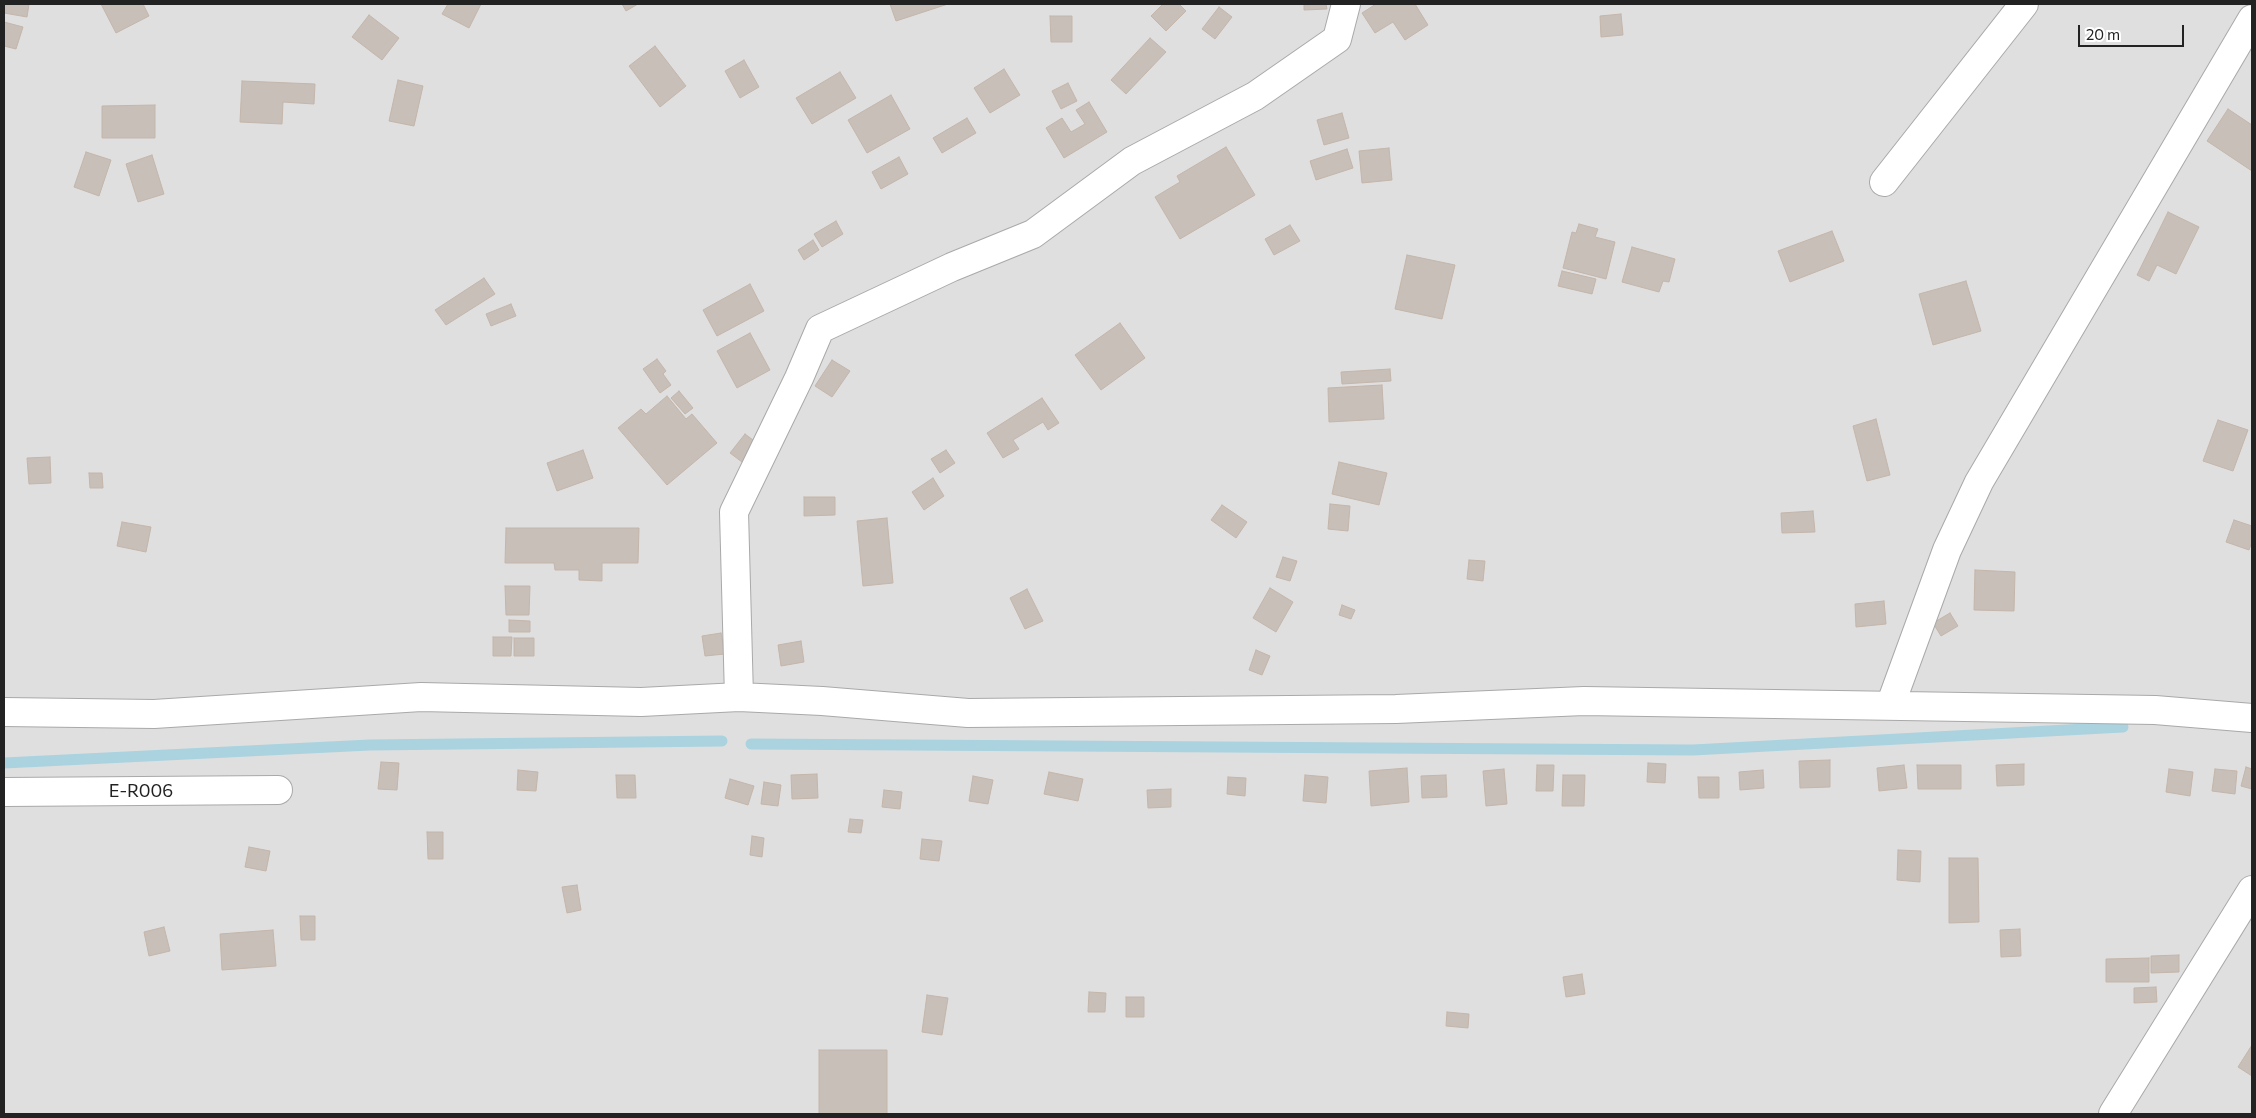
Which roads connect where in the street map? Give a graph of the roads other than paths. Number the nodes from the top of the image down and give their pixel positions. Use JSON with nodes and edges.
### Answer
{"nodes":[{"id":1,"x":1346,"y":4,"type":"edge"},
{"id":2,"x":2024,"y":4,"type":"edge"},
{"id":3,"x":2252,"y":19,"type":"edge"},
{"id":4,"x":1884,"y":182,"type":"dead end"},
{"id":5,"x":739,"y":698,"type":"junction"},
{"id":6,"x":1890,"y":706,"type":"junction"},
{"id":7,"x":4,"y":712,"type":"edge"},
{"id":8,"x":2252,"y":718,"type":"edge"},
{"id":9,"x":278,"y":790,"type":"dead end"},
{"id":10,"x":4,"y":792,"type":"edge"},
{"id":11,"x":2252,"y":890,"type":"edge"},
{"id":12,"x":2113,"y":1114,"type":"edge"}],
"edges":[{"from":1,"to":5,"type":"street"},
{"from":2,"to":4,"type":"street"},
{"from":3,"to":6,"type":"street"},
{"from":5,"to":6,"type":"street"},
{"from":5,"to":7,"type":"street"},
{"from":6,"to":8,"type":"street"},
{"from":9,"to":10,"type":"street","name":"E-R006"},
{"from":11,"to":12,"type":"street"}]}
